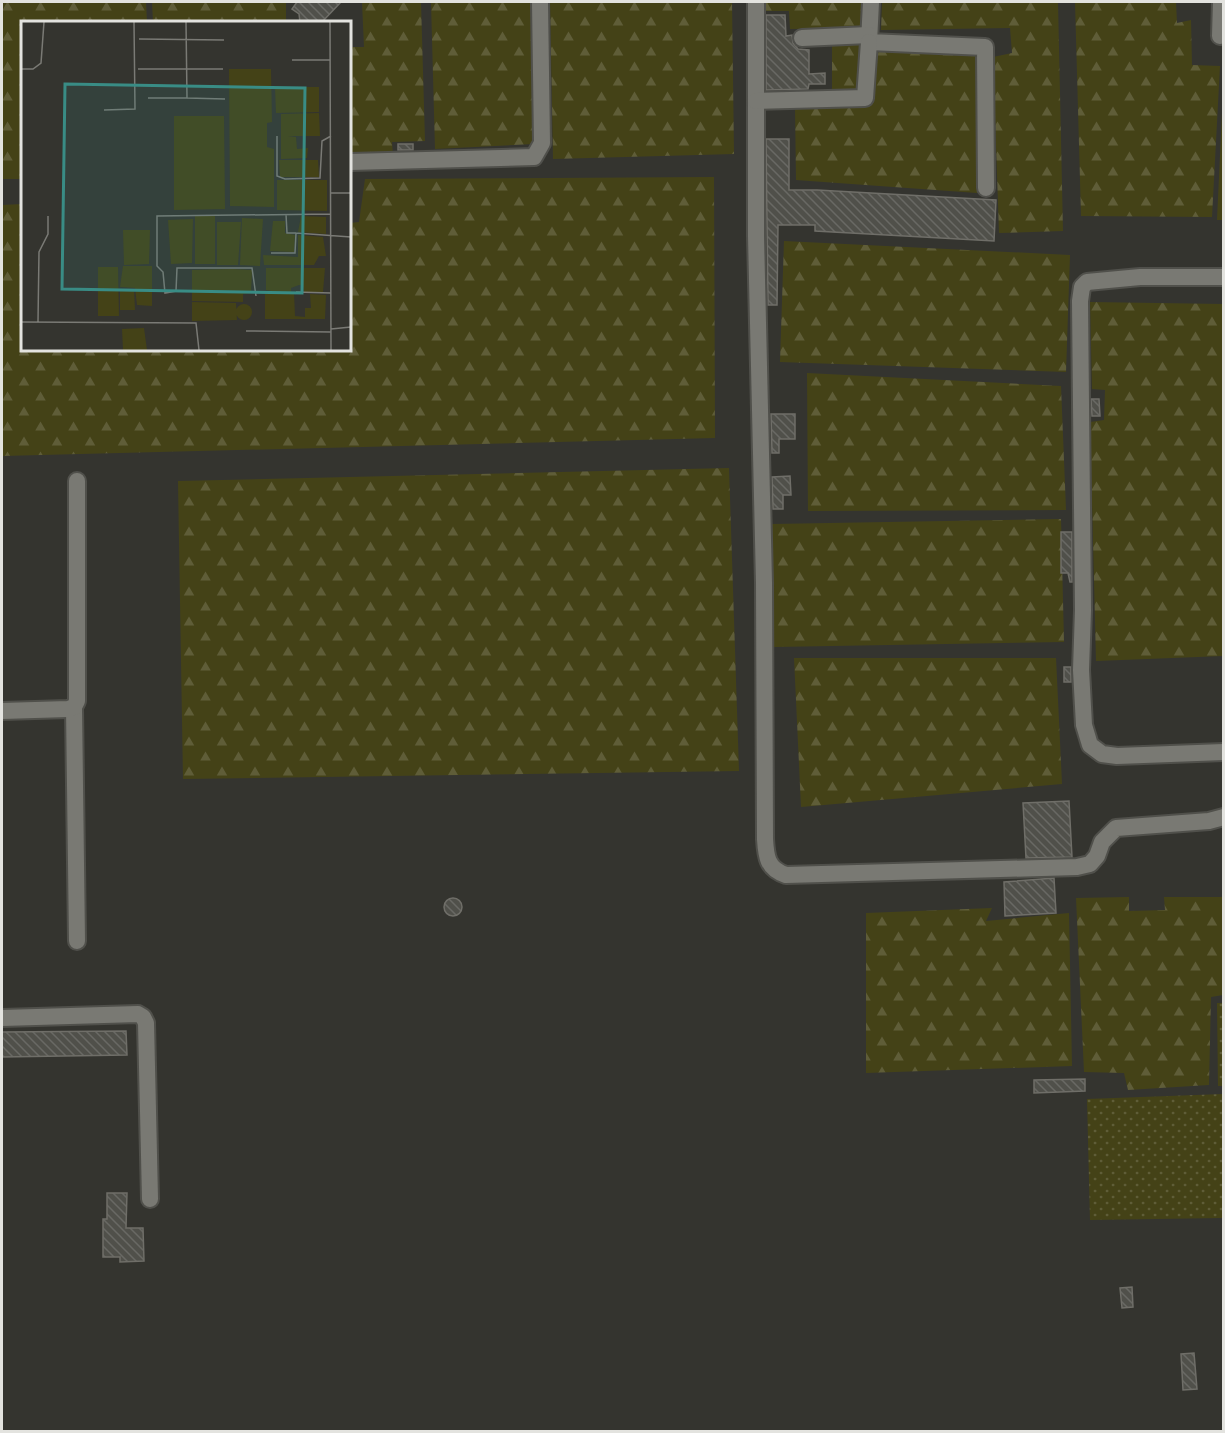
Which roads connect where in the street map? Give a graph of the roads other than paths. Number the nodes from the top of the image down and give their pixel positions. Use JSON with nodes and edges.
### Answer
{"nodes":[{"id":1,"x":540,"y":2,"type":"edge"},
{"id":2,"x":756,"y":2,"type":"edge"},
{"id":3,"x":871,"y":2,"type":"edge"},
{"id":4,"x":1221,"y":2,"type":"edge"},
{"id":5,"x":1220,"y":36,"type":"dead end"},
{"id":6,"x":802,"y":38,"type":"dead end"},
{"id":7,"x":869,"y":39,"type":"junction"},
{"id":8,"x":756,"y":101,"type":"junction"},
{"id":9,"x":351,"y":162,"type":"edge"},
{"id":10,"x":986,"y":188,"type":"dead end"},
{"id":11,"x":1224,"y":277,"type":"edge"},
{"id":12,"x":77,"y":481,"type":"dead end"},
{"id":13,"x":74,"y":707,"type":"junction"},
{"id":14,"x":2,"y":711,"type":"edge"},
{"id":15,"x":1224,"y":752,"type":"edge"},
{"id":16,"x":1224,"y":817,"type":"edge"},
{"id":17,"x":77,"y":941,"type":"dead end"},
{"id":18,"x":2,"y":1018,"type":"edge"},
{"id":19,"x":150,"y":1199,"type":"dead end"}],
"edges":[{"from":1,"to":9,"type":"street"},
{"from":2,"to":8,"type":"street"},
{"from":3,"to":7,"type":"street"},
{"from":4,"to":5,"type":"street"},
{"from":6,"to":7,"type":"street"},
{"from":7,"to":8,"type":"street"},
{"from":7,"to":10,"type":"street"},
{"from":8,"to":16,"type":"street"},
{"from":11,"to":15,"type":"street"},
{"from":12,"to":13,"type":"street"},
{"from":13,"to":14,"type":"street"},
{"from":13,"to":17,"type":"street"},
{"from":18,"to":19,"type":"street"}]}
